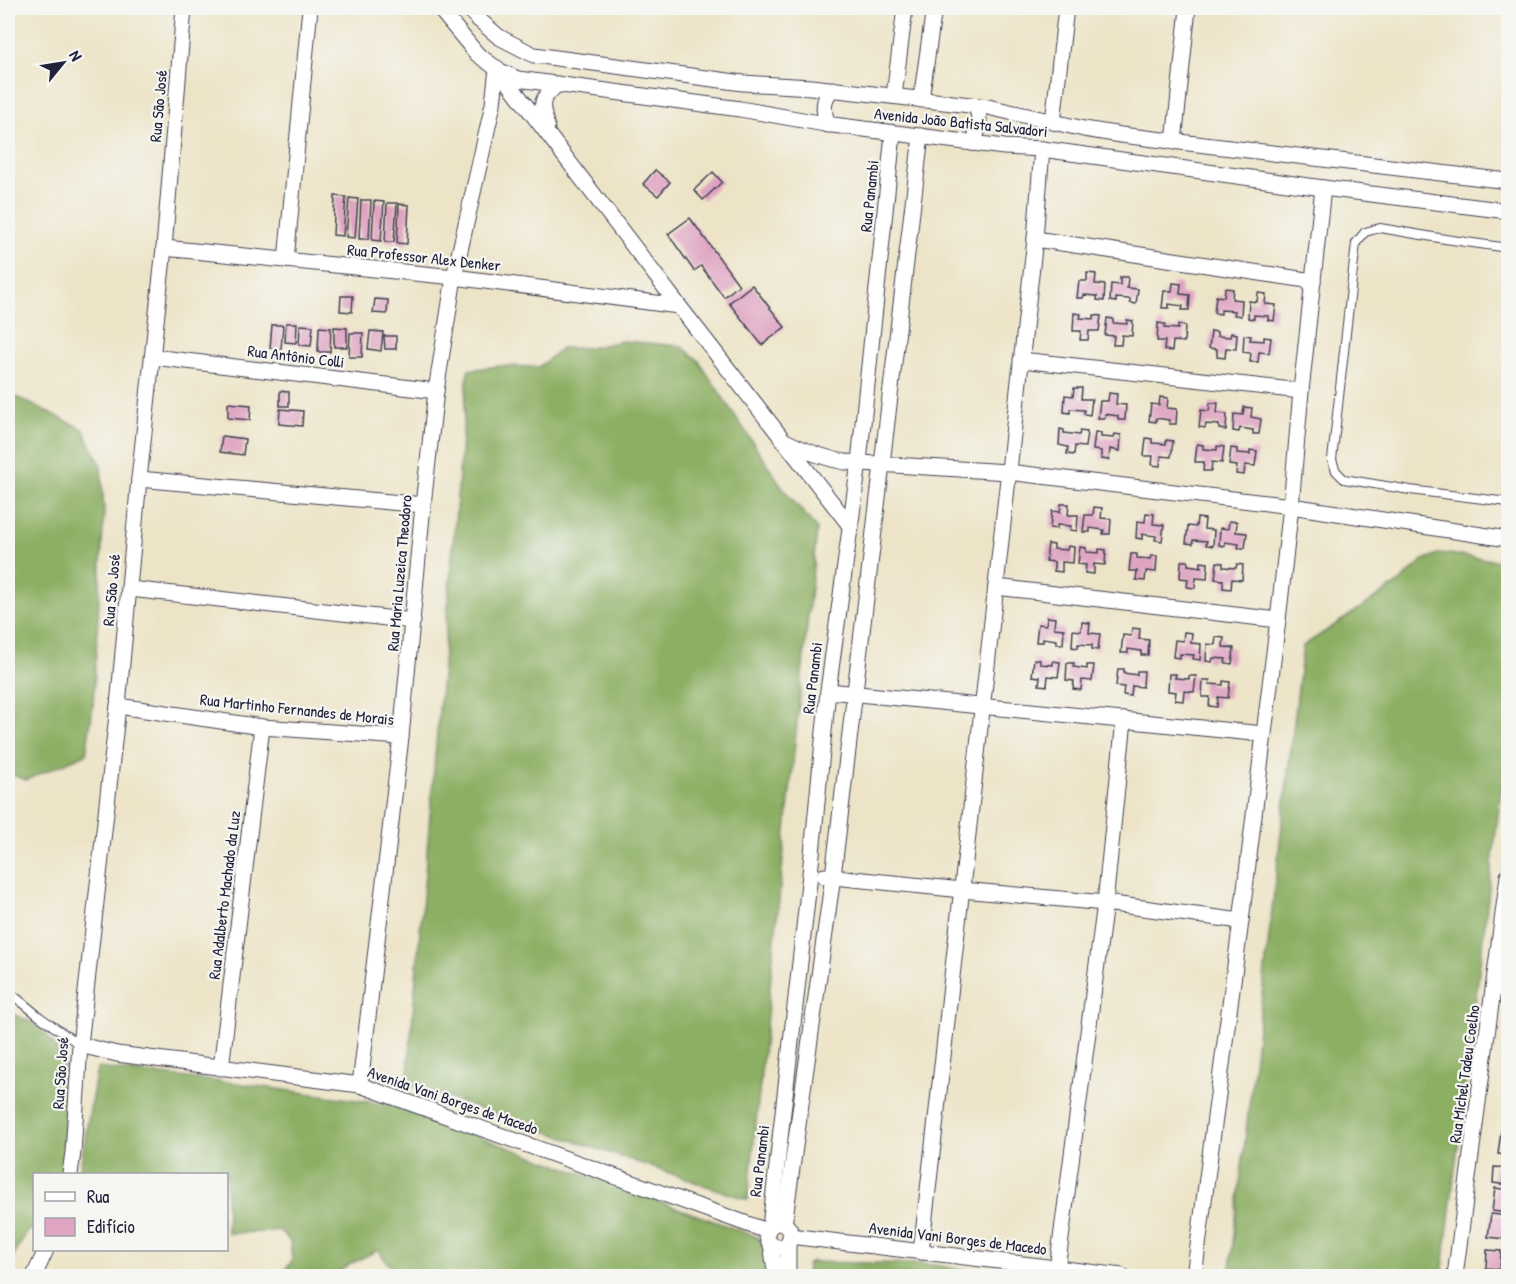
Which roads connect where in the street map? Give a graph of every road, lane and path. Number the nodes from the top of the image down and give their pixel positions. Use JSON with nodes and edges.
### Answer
{"nodes":[{"id":1,"x":184,"y":8,"type":"edge"},
{"id":2,"x":310,"y":8,"type":"edge"},
{"id":3,"x":439,"y":8,"type":"edge"},
{"id":4,"x":469,"y":8,"type":"edge"},
{"id":5,"x":905,"y":8,"type":"edge"},
{"id":6,"x":933,"y":8,"type":"edge"},
{"id":7,"x":1065,"y":8,"type":"edge"},
{"id":8,"x":1188,"y":8,"type":"edge"},
{"id":9,"x":497,"y":68,"type":"junction"},
{"id":10,"x":558,"y":84,"type":"junction"},
{"id":11,"x":833,"y":89,"type":"junction"},
{"id":12,"x":894,"y":96,"type":"junction"},
{"id":13,"x":921,"y":100,"type":"junction"},
{"id":14,"x":976,"y":106,"type":"junction"},
{"id":15,"x":1053,"y":122,"type":"junction"},
{"id":16,"x":828,"y":125,"type":"junction"},
{"id":17,"x":549,"y":134,"type":"junction"},
{"id":18,"x":893,"y":134,"type":"junction"},
{"id":19,"x":921,"y":136,"type":"junction"},
{"id":20,"x":1174,"y":141,"type":"junction"},
{"id":21,"x":972,"y":143,"type":"junction"},
{"id":22,"x":1042,"y":149,"type":"junction"},
{"id":23,"x":1509,"y":182,"type":"edge"},
{"id":24,"x":1323,"y":188,"type":"junction"},
{"id":25,"x":1509,"y":211,"type":"edge"},
{"id":26,"x":1035,"y":239,"type":"junction"},
{"id":27,"x":164,"y":248,"type":"junction"},
{"id":28,"x":1509,"y":248,"type":"edge"},
{"id":29,"x":286,"y":260,"type":"junction"},
{"id":30,"x":454,"y":277,"type":"junction"},
{"id":31,"x":1313,"y":281,"type":"junction"},
{"id":32,"x":679,"y":306,"type":"junction"},
{"id":33,"x":153,"y":357,"type":"junction"},
{"id":34,"x":1021,"y":360,"type":"junction"},
{"id":35,"x":436,"y":391,"type":"junction"},
{"id":36,"x":1301,"y":391,"type":"junction"},
{"id":37,"x":785,"y":441,"type":"junction"},
{"id":38,"x":859,"y":462,"type":"junction"},
{"id":39,"x":882,"y":464,"type":"junction"},
{"id":40,"x":1008,"y":472,"type":"junction"},
{"id":41,"x":139,"y":479,"type":"junction"},
{"id":42,"x":1509,"y":502,"type":"edge"},
{"id":43,"x":423,"y":505,"type":"junction"},
{"id":44,"x":1291,"y":506,"type":"junction"},
{"id":45,"x":851,"y":527,"type":"junction"},
{"id":46,"x":1509,"y":539,"type":"edge"},
{"id":47,"x":996,"y":587,"type":"junction"},
{"id":48,"x":130,"y":589,"type":"junction"},
{"id":49,"x":1278,"y":620,"type":"junction"},
{"id":50,"x":413,"y":621,"type":"junction"},
{"id":51,"x":828,"y":691,"type":"junction"},
{"id":52,"x":855,"y":694,"type":"junction"},
{"id":53,"x":118,"y":706,"type":"junction"},
{"id":54,"x":982,"y":706,"type":"junction"},
{"id":55,"x":1125,"y":720,"type":"junction"},
{"id":56,"x":262,"y":727,"type":"junction"},
{"id":57,"x":1263,"y":734,"type":"junction"},
{"id":58,"x":401,"y":737,"type":"junction"},
{"id":59,"x":810,"y":874,"type":"junction"},
{"id":60,"x":833,"y":876,"type":"junction"},
{"id":61,"x":1509,"y":876,"type":"edge"},
{"id":62,"x":962,"y":890,"type":"junction"},
{"id":63,"x":1105,"y":903,"type":"junction"},
{"id":64,"x":1241,"y":921,"type":"junction"},
{"id":65,"x":8,"y":991,"type":"edge"},
{"id":66,"x":80,"y":1045,"type":"junction"},
{"id":67,"x":221,"y":1068,"type":"junction"},
{"id":68,"x":360,"y":1085,"type":"junction"},
{"id":69,"x":70,"y":1173,"type":"edge"},
{"id":70,"x":779,"y":1234,"type":"junction"},
{"id":71,"x":46,"y":1251,"type":"edge"},
{"id":72,"x":921,"y":1252,"type":"junction"},
{"id":73,"x":1057,"y":1269,"type":"junction"},
{"id":74,"x":34,"y":1276,"type":"edge"},
{"id":75,"x":776,"y":1276,"type":"edge"},
{"id":76,"x":788,"y":1276,"type":"edge"},
{"id":77,"x":1122,"y":1276,"type":"edge"},
{"id":78,"x":1194,"y":1276,"type":"edge"},
{"id":79,"x":1455,"y":1276,"type":"edge"}],
"edges":[{"from":1,"to":27,"type":"street","name":"Rua São José"},
{"from":2,"to":29,"type":"street"},
{"from":3,"to":9,"type":"street","name":"Avenida João Batista Salvadori"},
{"from":4,"to":11,"type":"street","name":"Avenida João Batista Salvadori"},
{"from":5,"to":12,"type":"street"},
{"from":6,"to":13,"type":"street"},
{"from":7,"to":15,"type":"street"},
{"from":8,"to":20,"type":"street"},
{"from":9,"to":10,"type":"street","name":"Avenida João Batista Salvadori"},
{"from":9,"to":17,"type":"street"},
{"from":9,"to":30,"type":"street","name":"Rua Maria Luzeica Theodoro"},
{"from":10,"to":16,"type":"street","name":"Avenida João Batista Salvadori"},
{"from":10,"to":17,"type":"street"},
{"from":11,"to":12,"type":"street","name":"Avenida João Batista Salvadori"},
{"from":11,"to":16,"type":"street"},
{"from":12,"to":13,"type":"street","name":"Avenida João Batista Salvadori"},
{"from":13,"to":14,"type":"street","name":"Avenida João Batista Salvadori"},
{"from":14,"to":15,"type":"street","name":"Avenida João Batista Salvadori"},
{"from":14,"to":21,"type":"street"},
{"from":15,"to":20,"type":"street","name":"Avenida João Batista Salvadori"},
{"from":16,"to":18,"type":"street","name":"Avenida João Batista Salvadori"},
{"from":17,"to":32,"type":"street"},
{"from":18,"to":19,"type":"street","name":"Avenida João Batista Salvadori"},
{"from":18,"to":38,"type":"street","name":"Rua Panambi"},
{"from":19,"to":21,"type":"street","name":"Avenida João Batista Salvadori"},
{"from":19,"to":39,"type":"street","name":"Rua Panambi"},
{"from":20,"to":23,"type":"street","name":"Avenida João Batista Salvadori"},
{"from":21,"to":22,"type":"street","name":"Avenida João Batista Salvadori"},
{"from":22,"to":24,"type":"street","name":"Avenida João Batista Salvadori"},
{"from":22,"to":26,"type":"street"},
{"from":24,"to":25,"type":"street","name":"Avenida João Batista Salvadori"},
{"from":24,"to":31,"type":"street"},
{"from":26,"to":31,"type":"street"},
{"from":26,"to":34,"type":"street"},
{"from":27,"to":29,"type":"street","name":"Rua Professor Alex Denker"},
{"from":27,"to":33,"type":"street","name":"Rua São José"},
{"from":28,"to":42,"type":"lane"},
{"from":29,"to":30,"type":"street","name":"Rua Professor Alex Denker"},
{"from":30,"to":32,"type":"street","name":"Rua Professor Alex Denker"},
{"from":30,"to":35,"type":"street","name":"Rua Maria Luzeica Theodoro"},
{"from":31,"to":36,"type":"street"},
{"from":32,"to":37,"type":"street"},
{"from":33,"to":35,"type":"street","name":"Rua Antônio Colli"},
{"from":33,"to":41,"type":"street","name":"Rua São José"},
{"from":34,"to":36,"type":"street"},
{"from":34,"to":40,"type":"street"},
{"from":35,"to":43,"type":"street","name":"Rua Maria Luzeica Theodoro"},
{"from":36,"to":44,"type":"street"},
{"from":37,"to":38,"type":"street"},
{"from":37,"to":45,"type":"street"},
{"from":38,"to":39,"type":"street"},
{"from":38,"to":45,"type":"street","name":"Rua Panambi"},
{"from":39,"to":40,"type":"street"},
{"from":39,"to":52,"type":"street","name":"Rua Panambi"},
{"from":40,"to":44,"type":"street"},
{"from":40,"to":47,"type":"street"},
{"from":41,"to":43,"type":"street"},
{"from":41,"to":48,"type":"street","name":"Rua São José"},
{"from":43,"to":50,"type":"street","name":"Rua Maria Luzeica Theodoro"},
{"from":44,"to":46,"type":"street"},
{"from":44,"to":49,"type":"street"},
{"from":45,"to":51,"type":"street","name":"Rua Panambi"},
{"from":47,"to":49,"type":"street"},
{"from":47,"to":54,"type":"street"},
{"from":48,"to":50,"type":"street"},
{"from":48,"to":53,"type":"street","name":"Rua São José"},
{"from":49,"to":57,"type":"street"},
{"from":50,"to":58,"type":"street","name":"Rua Maria Luzeica Theodoro"},
{"from":51,"to":52,"type":"street"},
{"from":51,"to":59,"type":"street","name":"Rua Panambi"},
{"from":52,"to":54,"type":"street"},
{"from":52,"to":60,"type":"street","name":"Rua Panambi"},
{"from":53,"to":56,"type":"street","name":"Rua Martinho Fernandes de Morais"},
{"from":53,"to":66,"type":"street","name":"Rua São José"},
{"from":54,"to":55,"type":"street"},
{"from":54,"to":62,"type":"street"},
{"from":55,"to":57,"type":"street"},
{"from":55,"to":63,"type":"street"},
{"from":56,"to":58,"type":"street","name":"Rua Martinho Fernandes de Morais"},
{"from":56,"to":67,"type":"street","name":"Rua Adalberto Machado da Luz"},
{"from":57,"to":64,"type":"street"},
{"from":58,"to":68,"type":"street","name":"Rua Maria Luzeica Theodoro"},
{"from":59,"to":60,"type":"street"},
{"from":59,"to":70,"type":"street","name":"Rua Panambi"},
{"from":60,"to":62,"type":"street"},
{"from":60,"to":70,"type":"street","name":"Rua Panambi"},
{"from":61,"to":79,"type":"street","name":"Rua Michel Tadeu Coelho"},
{"from":62,"to":63,"type":"street"},
{"from":62,"to":72,"type":"street"},
{"from":63,"to":64,"type":"street"},
{"from":63,"to":73,"type":"street"},
{"from":64,"to":78,"type":"street"},
{"from":65,"to":66,"type":"lane"},
{"from":66,"to":67,"type":"street","name":"Avenida Vani Borges de Macedo"},
{"from":66,"to":69,"type":"street","name":"Rua São José"},
{"from":67,"to":68,"type":"street","name":"Avenida Vani Borges de Macedo"},
{"from":68,"to":70,"type":"street","name":"Avenida Vani Borges de Macedo"},
{"from":70,"to":72,"type":"street","name":"Avenida Vani Borges de Macedo"},
{"from":70,"to":75,"type":"street","name":"Rua Panambi"},
{"from":70,"to":76,"type":"street","name":"Rua Panambi"},
{"from":71,"to":74,"type":"street"},
{"from":72,"to":73,"type":"street","name":"Avenida Vani Borges de Macedo"},
{"from":73,"to":77,"type":"street","name":"Avenida Vani Borges de Macedo"}]}
